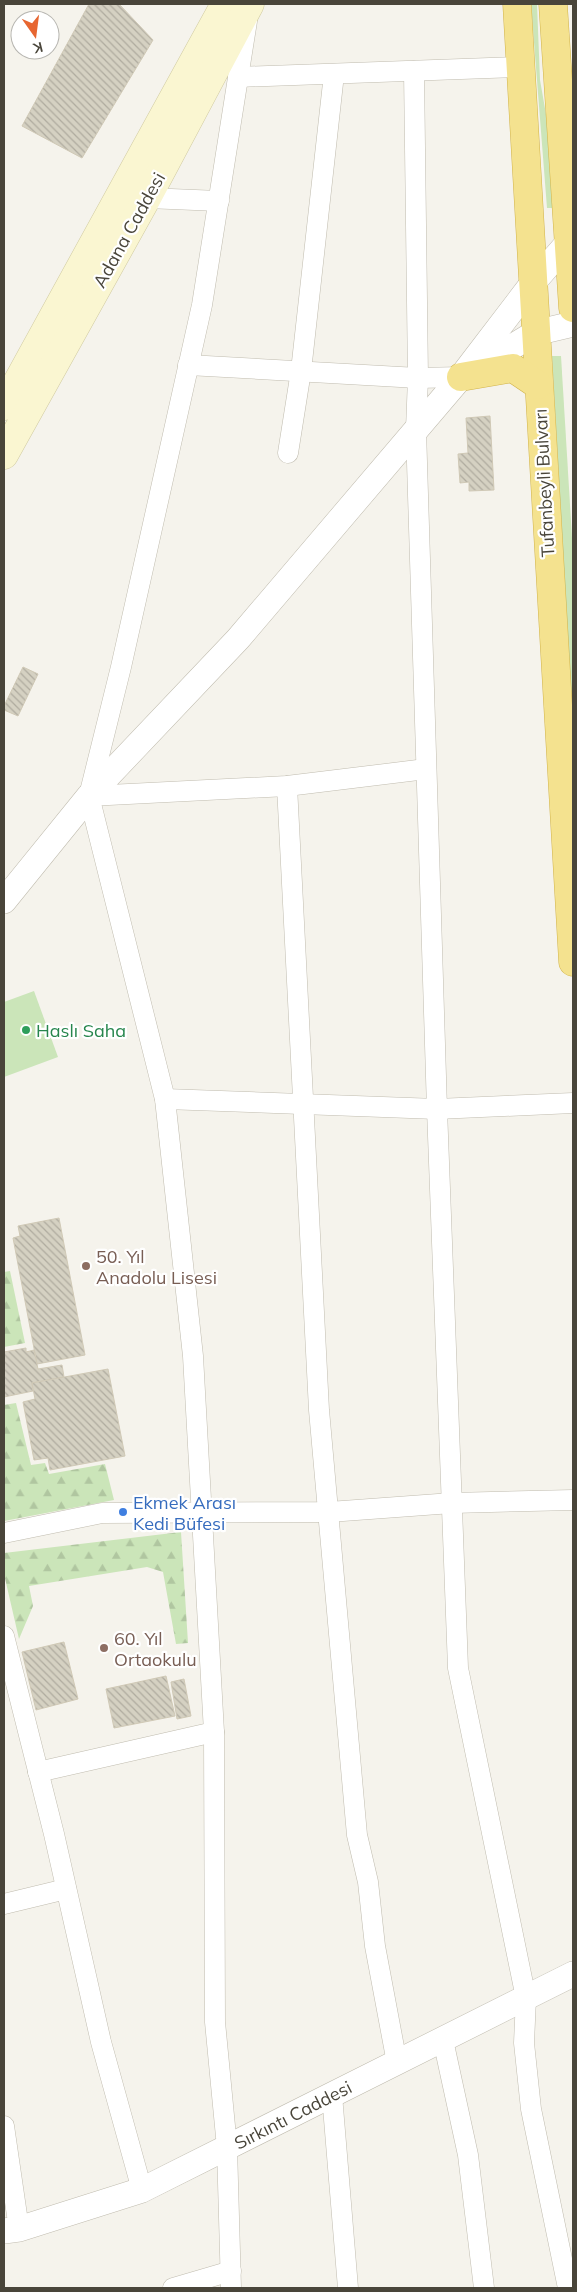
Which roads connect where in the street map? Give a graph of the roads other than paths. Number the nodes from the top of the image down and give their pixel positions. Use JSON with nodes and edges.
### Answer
{"nodes":[{"id":1,"x":224,"y":4,"type":"edge"},
{"id":2,"x":250,"y":4,"type":"edge"},
{"id":3,"x":517,"y":4,"type":"edge"},
{"id":4,"x":553,"y":4,"type":"edge"},
{"id":5,"x":520,"y":67,"type":"junction"},
{"id":6,"x":414,"y":71,"type":"junction"},
{"id":7,"x":334,"y":74,"type":"junction"},
{"id":8,"x":238,"y":77,"type":"junction"},
{"id":9,"x":147,"y":198,"type":"junction"},
{"id":10,"x":219,"y":201,"type":"junction"},
{"id":11,"x":115,"y":202,"type":"junction"},
{"id":12,"x":571,"y":239,"type":"edge"},
{"id":13,"x":532,"y":284,"type":"junction"},
{"id":14,"x":573,"y":308,"type":"edge"},
{"id":15,"x":573,"y":324,"type":"edge"},
{"id":16,"x":535,"y":333,"type":"junction"},
{"id":17,"x":188,"y":365,"type":"junction"},
{"id":18,"x":302,"y":371,"type":"junction"},
{"id":19,"x":461,"y":377,"type":"junction"},
{"id":20,"x":418,"y":378,"type":"junction"},
{"id":21,"x":538,"y":385,"type":"junction"},
{"id":22,"x":4,"y":406,"type":"edge"},
{"id":23,"x":416,"y":430,"type":"junction"},
{"id":24,"x":288,"y":453,"type":"dead end"},
{"id":25,"x":4,"y":455,"type":"edge"},
{"id":26,"x":426,"y":769,"type":"junction"},
{"id":27,"x":287,"y":786,"type":"junction"},
{"id":28,"x":89,"y":796,"type":"junction"},
{"id":29,"x":4,"y":901,"type":"edge"},
{"id":30,"x":573,"y":962,"type":"edge"},
{"id":31,"x":165,"y":1099,"type":"junction"},
{"id":32,"x":573,"y":1103,"type":"edge"},
{"id":33,"x":303,"y":1105,"type":"junction"},
{"id":34,"x":437,"y":1109,"type":"junction"},
{"id":35,"x":573,"y":1500,"type":"edge"},
{"id":36,"x":452,"y":1503,"type":"junction"},
{"id":37,"x":202,"y":1512,"type":"junction"},
{"id":38,"x":329,"y":1512,"type":"junction"},
{"id":39,"x":4,"y":1533,"type":"edge"},
{"id":40,"x":4,"y":1636,"type":"edge"},
{"id":41,"x":214,"y":1732,"type":"junction"},
{"id":42,"x":38,"y":1772,"type":"junction"},
{"id":43,"x":66,"y":1889,"type":"junction"},
{"id":44,"x":4,"y":1904,"type":"edge"},
{"id":45,"x":573,"y":1974,"type":"edge"},
{"id":46,"x":526,"y":1998,"type":"junction"},
{"id":47,"x":443,"y":2040,"type":"junction"},
{"id":48,"x":397,"y":2063,"type":"junction"},
{"id":49,"x":332,"y":2095,"type":"junction"},
{"id":50,"x":4,"y":2126,"type":"edge"},
{"id":51,"x":227,"y":2147,"type":"junction"},
{"id":52,"x":142,"y":2190,"type":"junction"},
{"id":53,"x":11,"y":2230,"type":"edge"},
{"id":54,"x":231,"y":2280,"type":"edge"},
{"id":55,"x":173,"y":2288,"type":"edge"},
{"id":56,"x":348,"y":2288,"type":"edge"},
{"id":57,"x":484,"y":2288,"type":"edge"},
{"id":58,"x":568,"y":2288,"type":"edge"}],
"edges":[{"from":1,"to":11,"type":"main road"},
{"from":2,"to":8,"type":"street"},
{"from":2,"to":9,"type":"main road","name":"Adana Caddesi"},
{"from":3,"to":5,"type":"highway","name":"Tufanbeyli Bulvarı"},
{"from":4,"to":12,"type":"highway"},
{"from":5,"to":6,"type":"street"},
{"from":5,"to":13,"type":"highway","name":"Tufanbeyli Bulvarı"},
{"from":6,"to":7,"type":"street"},
{"from":6,"to":20,"type":"street"},
{"from":7,"to":8,"type":"street"},
{"from":7,"to":18,"type":"street"},
{"from":8,"to":10,"type":"street"},
{"from":9,"to":10,"type":"street"},
{"from":9,"to":11,"type":"street"},
{"from":9,"to":25,"type":"main road","name":"Adana Caddesi"},
{"from":10,"to":17,"type":"street"},
{"from":11,"to":22,"type":"main road"},
{"from":12,"to":13,"type":"street"},
{"from":12,"to":14,"type":"highway"},
{"from":13,"to":16,"type":"highway","name":"Tufanbeyli Bulvarı"},
{"from":13,"to":19,"type":"street"},
{"from":15,"to":16,"type":"street"},
{"from":16,"to":19,"type":"street"},
{"from":16,"to":21,"type":"highway","name":"Tufanbeyli Bulvarı"},
{"from":17,"to":18,"type":"street"},
{"from":17,"to":28,"type":"street"},
{"from":18,"to":20,"type":"street"},
{"from":18,"to":24,"type":"street"},
{"from":19,"to":20,"type":"street"},
{"from":19,"to":21,"type":"highway"},
{"from":19,"to":23,"type":"street"},
{"from":20,"to":23,"type":"street"},
{"from":21,"to":30,"type":"highway","name":"Tufanbeyli Bulvarı"},
{"from":23,"to":26,"type":"street"},
{"from":23,"to":28,"type":"street"},
{"from":26,"to":27,"type":"street"},
{"from":26,"to":34,"type":"street"},
{"from":27,"to":28,"type":"street"},
{"from":27,"to":33,"type":"street"},
{"from":28,"to":29,"type":"street"},
{"from":28,"to":31,"type":"street"},
{"from":31,"to":33,"type":"street"},
{"from":31,"to":37,"type":"street"},
{"from":32,"to":34,"type":"street"},
{"from":33,"to":34,"type":"street"},
{"from":33,"to":38,"type":"street"},
{"from":34,"to":36,"type":"street"},
{"from":35,"to":36,"type":"street"},
{"from":36,"to":38,"type":"street"},
{"from":36,"to":46,"type":"street"},
{"from":37,"to":38,"type":"street"},
{"from":37,"to":39,"type":"street"},
{"from":37,"to":41,"type":"street"},
{"from":38,"to":48,"type":"street"},
{"from":40,"to":42,"type":"street"},
{"from":41,"to":42,"type":"street"},
{"from":41,"to":51,"type":"street"},
{"from":42,"to":43,"type":"street"},
{"from":43,"to":44,"type":"street"},
{"from":43,"to":52,"type":"street"},
{"from":45,"to":46,"type":"street","name":"Sırkıntı Caddesi"},
{"from":46,"to":47,"type":"street","name":"Sırkıntı Caddesi"},
{"from":46,"to":58,"type":"street"},
{"from":47,"to":48,"type":"street","name":"Sırkıntı Caddesi"},
{"from":47,"to":57,"type":"street"},
{"from":48,"to":49,"type":"street","name":"Sırkıntı Caddesi"},
{"from":49,"to":51,"type":"street","name":"Sırkıntı Caddesi"},
{"from":49,"to":56,"type":"street"},
{"from":50,"to":53,"type":"street"},
{"from":51,"to":52,"type":"street","name":"Sırkıntı Caddesi"},
{"from":51,"to":54,"type":"street"},
{"from":52,"to":53,"type":"street","name":"Sırkıntı Caddesi"},
{"from":54,"to":55,"type":"street"}]}
